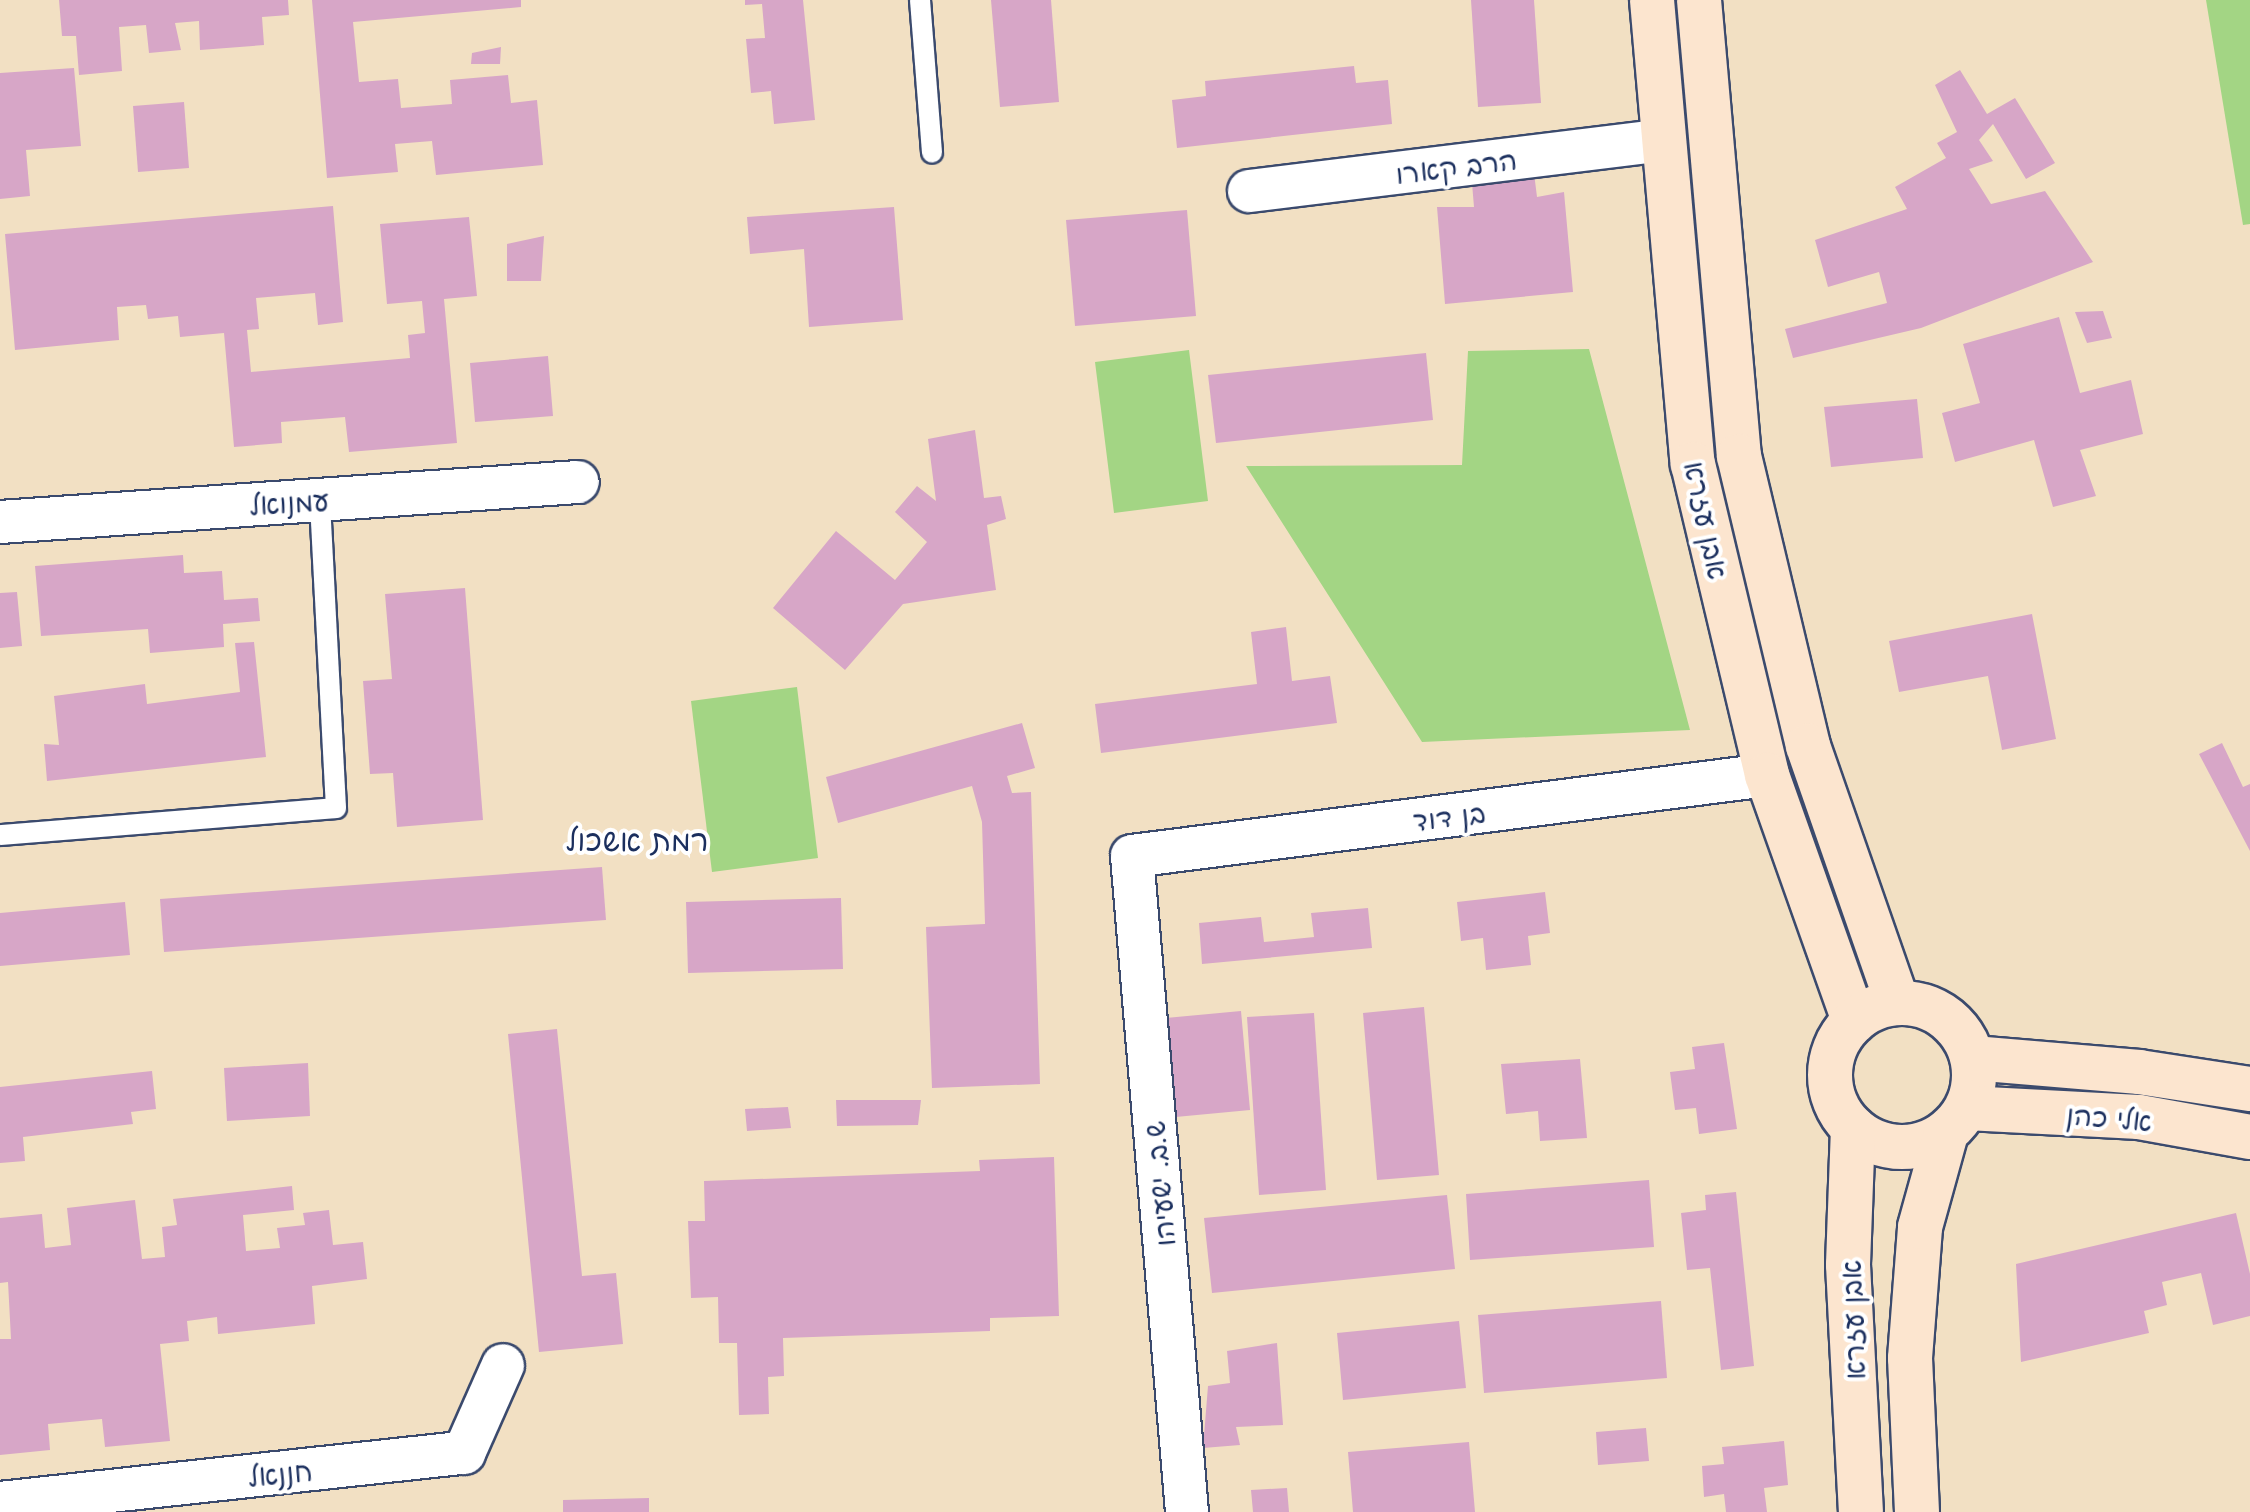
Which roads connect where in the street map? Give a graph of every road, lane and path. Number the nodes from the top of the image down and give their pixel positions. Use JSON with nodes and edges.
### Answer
{"nodes":[{"id":1,"x":920,"y":0,"type":"edge"},
{"id":2,"x":1652,"y":0,"type":"edge"},
{"id":3,"x":1699,"y":0,"type":"edge"},
{"id":4,"x":1662,"y":140,"type":"junction"},
{"id":5,"x":932,"y":153,"type":"dead end"},
{"id":6,"x":1249,"y":191,"type":"dead end"},
{"id":7,"x":578,"y":482,"type":"dead end"},
{"id":8,"x":320,"y":500,"type":"junction"},
{"id":9,"x":0,"y":522,"type":"edge"},
{"id":10,"x":1767,"y":775,"type":"junction"},
{"id":11,"x":0,"y":835,"type":"edge"},
{"id":12,"x":1132,"y":856,"type":"joint"},
{"id":13,"x":1897,"y":1002,"type":"junction"},
{"id":14,"x":1854,"y":1021,"type":"junction"},
{"id":15,"x":1973,"y":1058,"type":"junction"},
{"id":16,"x":2250,"y":1089,"type":"edge"},
{"id":17,"x":1956,"y":1120,"type":"junction"},
{"id":18,"x":1853,"y":1128,"type":"junction"},
{"id":19,"x":2250,"y":1137,"type":"edge"},
{"id":20,"x":503,"y":1365,"type":"dead end"},
{"id":21,"x":0,"y":1503,"type":"edge"},
{"id":22,"x":1187,"y":1512,"type":"edge"},
{"id":23,"x":1861,"y":1512,"type":"edge"},
{"id":24,"x":1917,"y":1512,"type":"edge"}],
"edges":[{"from":1,"to":5,"type":"lane"},
{"from":2,"to":4,"type":"street","name":"אבן עזרא"},
{"from":3,"to":13,"type":"street","name":"אבן עזרא"},
{"from":4,"to":6,"type":"street","name":"הרב קארו"},
{"from":4,"to":10,"type":"street","name":"אבן עזרא"},
{"from":7,"to":8,"type":"street","name":"עמנואל"},
{"from":8,"to":9,"type":"street","name":"עמנואל"},
{"from":8,"to":11,"type":"lane"},
{"from":10,"to":12,"type":"street","name":"בן דוד"},
{"from":10,"to":14,"type":"street","name":"אבן עזרא"},
{"from":12,"to":22,"type":"street","name":"ש.ב. ישעיהו"},
{"from":13,"to":14,"type":"street"},
{"from":13,"to":15,"type":"street"},
{"from":14,"to":18,"type":"street"},
{"from":15,"to":16,"type":"street","name":"אלי כהן"},
{"from":15,"to":17,"type":"street"},
{"from":17,"to":18,"type":"street"},
{"from":17,"to":19,"type":"street","name":"אלי כהן"},
{"from":17,"to":24,"type":"street","name":"אבן עזרא"},
{"from":18,"to":23,"type":"street","name":"אבן עזרא"},
{"from":20,"to":21,"type":"street","name":"חננאל"}]}
